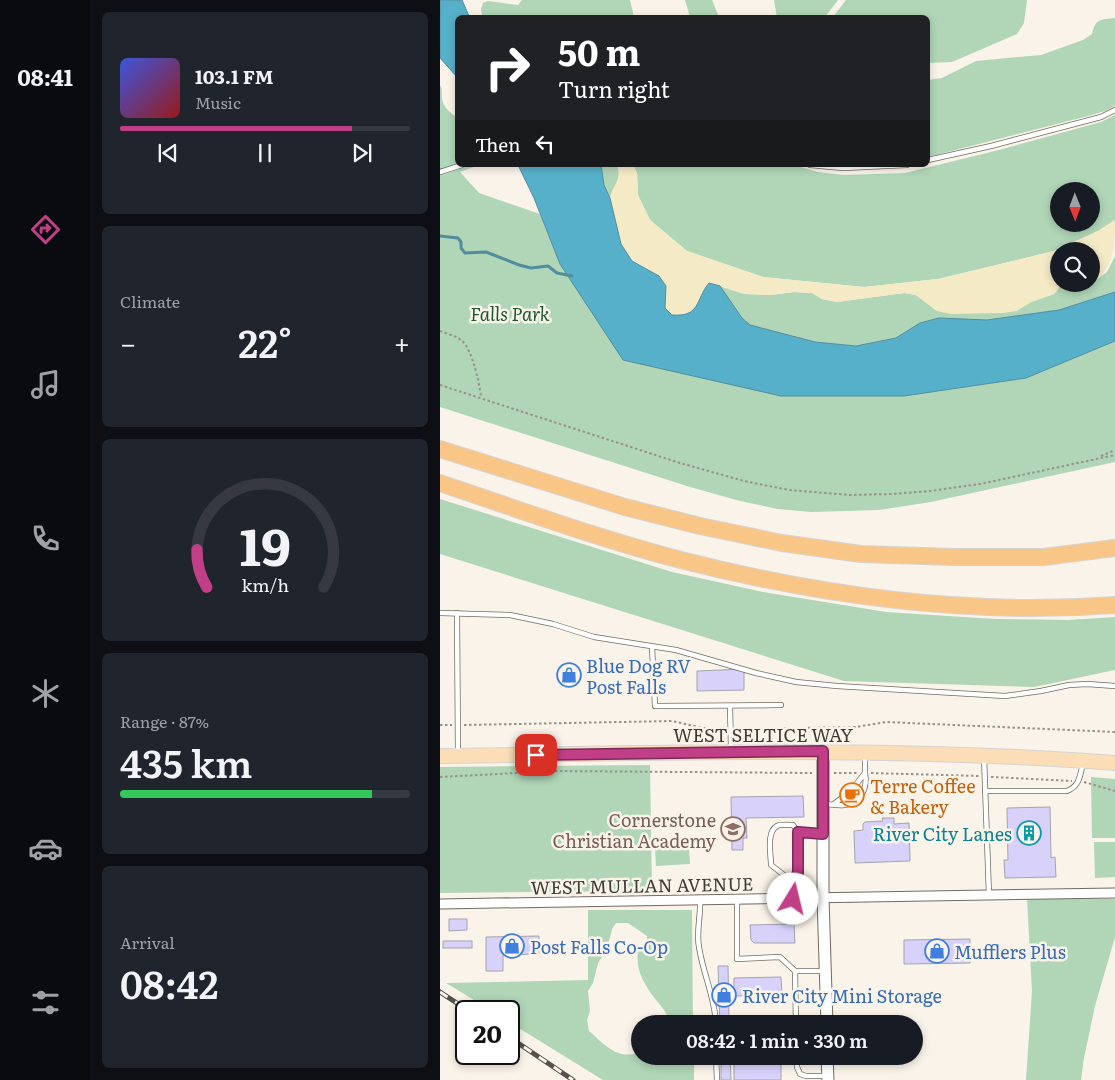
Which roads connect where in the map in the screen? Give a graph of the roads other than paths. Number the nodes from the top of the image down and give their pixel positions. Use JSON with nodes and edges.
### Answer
{"nodes":[{"id":1,"x":1115,"y":110,"type":"edge"},
{"id":2,"x":930,"y":160,"type":"edge"},
{"id":3,"x":456,"y":167,"type":"edge"},
{"id":4,"x":832,"y":167,"type":"edge"},
{"id":5,"x":865,"y":167,"type":"edge"},
{"id":6,"x":440,"y":172,"type":"edge"},
{"id":7,"x":440,"y":447,"type":"edge"},
{"id":8,"x":440,"y":483,"type":"edge"},
{"id":9,"x":440,"y":490,"type":"edge"},
{"id":10,"x":590,"y":533,"type":"junction"},
{"id":11,"x":1115,"y":548,"type":"edge"},
{"id":12,"x":1115,"y":605,"type":"edge"},
{"id":13,"x":440,"y":613,"type":"edge"},
{"id":14,"x":457,"y":613,"type":"junction"},
{"id":15,"x":652,"y":647,"type":"junction"},
{"id":16,"x":1115,"y":686,"type":"edge"},
{"id":17,"x":781,"y":705,"type":"dead end"},
{"id":18,"x":730,"y":706,"type":"junction"},
{"id":19,"x":823,"y":751,"type":"junction"},
{"id":20,"x":731,"y":752,"type":"junction"},
{"id":21,"x":865,"y":752,"type":"junction"},
{"id":22,"x":440,"y":756,"type":"edge"},
{"id":23,"x":458,"y":756,"type":"junction"},
{"id":24,"x":984,"y":756,"type":"junction"},
{"id":25,"x":1083,"y":761,"type":"junction"},
{"id":26,"x":1115,"y":763,"type":"edge"},
{"id":27,"x":865,"y":773,"type":"junction"},
{"id":28,"x":986,"y":791,"type":"junction"},
{"id":29,"x":828,"y":804,"type":"junction"},
{"id":30,"x":798,"y":832,"type":"junction"},
{"id":31,"x":823,"y":834,"type":"junction"},
{"id":32,"x":793,"y":882,"type":"junction"},
{"id":33,"x":1115,"y":893,"type":"edge"},
{"id":34,"x":989,"y":895,"type":"junction"},
{"id":35,"x":823,"y":898,"type":"junction"},
{"id":36,"x":793,"y":899,"type":"junction"},
{"id":37,"x":700,"y":900,"type":"junction"},
{"id":38,"x":736,"y":900,"type":"junction"},
{"id":39,"x":440,"y":904,"type":"edge"},
{"id":40,"x":795,"y":971,"type":"junction"},
{"id":41,"x":826,"y":971,"type":"junction"},
{"id":42,"x":715,"y":1015,"type":"edge"},
{"id":43,"x":796,"y":1015,"type":"edge"},
{"id":44,"x":827,"y":1015,"type":"edge"},
{"id":45,"x":716,"y":1065,"type":"edge"},
{"id":46,"x":797,"y":1065,"type":"edge"},
{"id":47,"x":827,"y":1065,"type":"edge"},
{"id":48,"x":828,"y":1078,"type":"edge"},
{"id":49,"x":717,"y":1080,"type":"edge"}],
"edges":[{"from":1,"to":2,"type":"lane"},
{"from":3,"to":6,"type":"lane"},
{"from":4,"to":5,"type":"lane"},
{"from":7,"to":11,"type":"highway"},
{"from":8,"to":10,"type":"highway"},
{"from":9,"to":10,"type":"highway"},
{"from":10,"to":12,"type":"highway"},
{"from":13,"to":14,"type":"lane"},
{"from":14,"to":15,"type":"lane"},
{"from":14,"to":23,"type":"lane"},
{"from":15,"to":16,"type":"lane"},
{"from":15,"to":18,"type":"lane"},
{"from":17,"to":18,"type":"lane"},
{"from":18,"to":20,"type":"lane"},
{"from":19,"to":20,"type":"main road","name":"WEST SELTICE WAY"},
{"from":19,"to":21,"type":"main road","name":"WEST SELTICE WAY"},
{"from":19,"to":29,"type":"street"},
{"from":20,"to":23,"type":"main road","name":"WEST SELTICE WAY"},
{"from":21,"to":24,"type":"main road","name":"WEST SELTICE WAY"},
{"from":21,"to":27,"type":"lane"},
{"from":22,"to":23,"type":"main road","name":"WEST SELTICE WAY"},
{"from":24,"to":25,"type":"main road","name":"WEST SELTICE WAY"},
{"from":24,"to":28,"type":"lane"},
{"from":25,"to":26,"type":"main road","name":"WEST SELTICE WAY"},
{"from":25,"to":28,"type":"lane"},
{"from":27,"to":29,"type":"lane"},
{"from":27,"to":29,"type":"lane"},
{"from":28,"to":34,"type":"lane"},
{"from":29,"to":31,"type":"street"},
{"from":30,"to":31,"type":"lane"},
{"from":30,"to":32,"type":"lane"},
{"from":30,"to":32,"type":"lane"},
{"from":31,"to":35,"type":"street"},
{"from":32,"to":36,"type":"lane"},
{"from":33,"to":34,"type":"street","name":"WEST MULLAN AVENUE"},
{"from":34,"to":35,"type":"street","name":"WEST MULLAN AVENUE"},
{"from":35,"to":36,"type":"street","name":"WEST MULLAN AVENUE"},
{"from":35,"to":41,"type":"street"},
{"from":36,"to":38,"type":"street","name":"WEST MULLAN AVENUE"},
{"from":37,"to":38,"type":"street","name":"WEST MULLAN AVENUE"},
{"from":37,"to":39,"type":"street","name":"WEST MULLAN AVENUE"},
{"from":37,"to":42,"type":"lane"},
{"from":38,"to":40,"type":"lane"},
{"from":40,"to":41,"type":"lane"},
{"from":40,"to":43,"type":"lane"},
{"from":41,"to":44,"type":"street"},
{"from":45,"to":49,"type":"lane"},
{"from":46,"to":48,"type":"lane"},
{"from":47,"to":48,"type":"street"}]}
